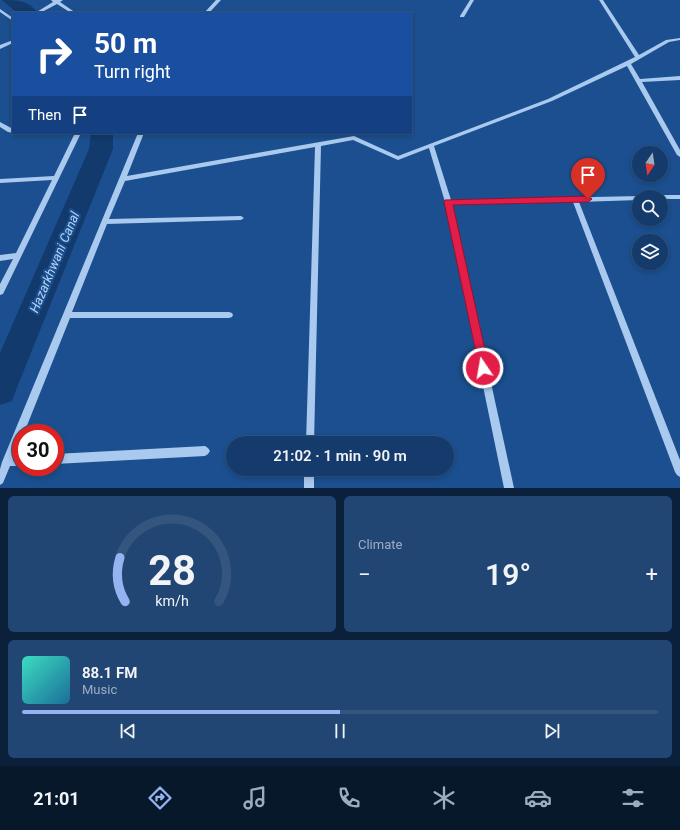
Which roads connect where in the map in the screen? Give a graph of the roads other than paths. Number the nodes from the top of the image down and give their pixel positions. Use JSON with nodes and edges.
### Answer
{"nodes":[{"id":1,"x":219,"y":0,"type":"edge"},
{"id":2,"x":472,"y":0,"type":"edge"},
{"id":3,"x":601,"y":0,"type":"edge"},
{"id":4,"x":57,"y":1,"type":"edge"},
{"id":5,"x":0,"y":10,"type":"edge"},
{"id":6,"x":38,"y":12,"type":"edge"},
{"id":7,"x":73,"y":12,"type":"edge"},
{"id":8,"x":207,"y":12,"type":"edge"},
{"id":9,"x":462,"y":16,"type":"dead end"},
{"id":10,"x":12,"y":19,"type":"edge"},
{"id":11,"x":680,"y":39,"type":"edge"},
{"id":12,"x":12,"y":41,"type":"edge"},
{"id":13,"x":0,"y":47,"type":"edge"},
{"id":14,"x":638,"y":57,"type":"junction"},
{"id":15,"x":628,"y":63,"type":"junction"},
{"id":16,"x":680,"y":78,"type":"edge"},
{"id":17,"x":638,"y":81,"type":"junction"},
{"id":18,"x":0,"y":124,"type":"edge"},
{"id":19,"x":12,"y":131,"type":"edge"},
{"id":20,"x":78,"y":134,"type":"edge"},
{"id":21,"x":141,"y":134,"type":"edge"},
{"id":22,"x":318,"y":145,"type":"junction"},
{"id":23,"x":430,"y":146,"type":"junction"},
{"id":24,"x":680,"y":155,"type":"edge"},
{"id":25,"x":56,"y":178,"type":"junction"},
{"id":26,"x":122,"y":179,"type":"junction"},
{"id":27,"x":0,"y":181,"type":"edge"},
{"id":28,"x":668,"y":197,"type":"edge"},
{"id":29,"x":680,"y":197,"type":"edge"},
{"id":30,"x":632,"y":198,"type":"edge"},
{"id":31,"x":575,"y":199,"type":"junction"},
{"id":32,"x":448,"y":202,"type":"junction"},
{"id":33,"x":242,"y":218,"type":"dead end"},
{"id":34,"x":105,"y":222,"type":"junction"},
{"id":35,"x":18,"y":255,"type":"junction"},
{"id":36,"x":0,"y":258,"type":"edge"},
{"id":37,"x":0,"y":292,"type":"edge"},
{"id":38,"x":68,"y":315,"type":"junction"},
{"id":39,"x":229,"y":315,"type":"dead end"},
{"id":40,"x":310,"y":436,"type":"edge"},
{"id":41,"x":205,"y":451,"type":"dead end"},
{"id":42,"x":64,"y":459,"type":"edge"},
{"id":43,"x":7,"y":462,"type":"junction"},
{"id":44,"x":12,"y":462,"type":"edge"},
{"id":45,"x":680,"y":472,"type":"edge"},
{"id":46,"x":309,"y":476,"type":"edge"},
{"id":47,"x":0,"y":480,"type":"edge"},
{"id":48,"x":309,"y":488,"type":"edge"},
{"id":49,"x":509,"y":488,"type":"edge"}],
"edges":[{"from":1,"to":8,"type":"street"},
{"from":2,"to":9,"type":"street"},
{"from":3,"to":14,"type":"street"},
{"from":4,"to":6,"type":"street"},
{"from":4,"to":7,"type":"street"},
{"from":5,"to":10,"type":"street"},
{"from":11,"to":14,"type":"street"},
{"from":12,"to":13,"type":"street"},
{"from":14,"to":15,"type":"street"},
{"from":15,"to":17,"type":"street"},
{"from":15,"to":23,"type":"street"},
{"from":16,"to":17,"type":"street"},
{"from":17,"to":24,"type":"street"},
{"from":18,"to":19,"type":"street"},
{"from":20,"to":25,"type":"street"},
{"from":21,"to":26,"type":"street"},
{"from":22,"to":23,"type":"street"},
{"from":22,"to":26,"type":"street"},
{"from":22,"to":40,"type":"street"},
{"from":23,"to":32,"type":"street"},
{"from":25,"to":27,"type":"street"},
{"from":25,"to":35,"type":"street"},
{"from":26,"to":34,"type":"street"},
{"from":28,"to":29,"type":"street"},
{"from":30,"to":31,"type":"street"},
{"from":31,"to":32,"type":"street"},
{"from":31,"to":45,"type":"street"},
{"from":32,"to":49,"type":"street"},
{"from":33,"to":34,"type":"street"},
{"from":34,"to":38,"type":"street"},
{"from":35,"to":36,"type":"street"},
{"from":35,"to":37,"type":"street"},
{"from":38,"to":39,"type":"street"},
{"from":38,"to":43,"type":"street"},
{"from":41,"to":42,"type":"street"},
{"from":43,"to":44,"type":"street"},
{"from":43,"to":47,"type":"street"},
{"from":46,"to":48,"type":"street"}]}
